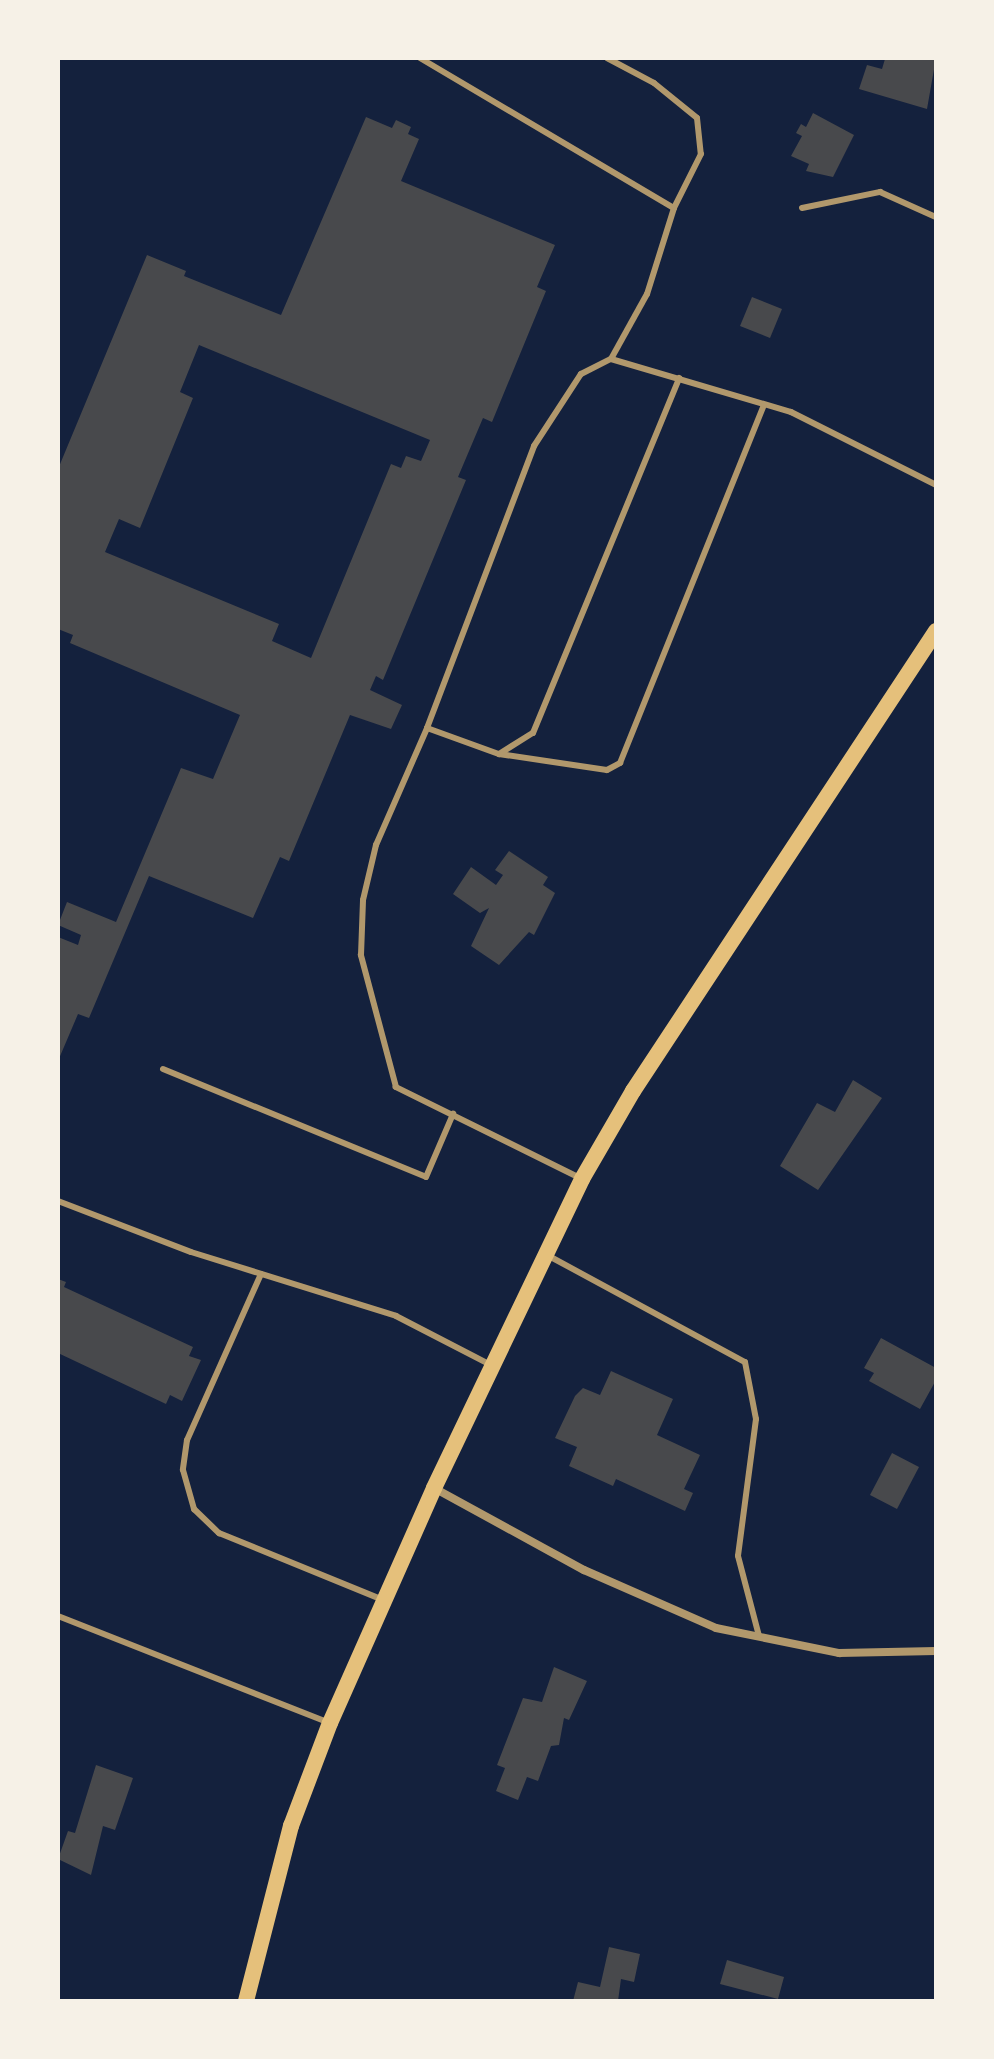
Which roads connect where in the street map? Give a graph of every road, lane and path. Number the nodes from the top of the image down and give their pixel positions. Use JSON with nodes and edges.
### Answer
{"nodes":[{"id":1,"x":420,"y":58,"type":"edge"},
{"id":2,"x":607,"y":58,"type":"edge"},
{"id":3,"x":674,"y":208,"type":"junction"},
{"id":4,"x":802,"y":208,"type":"dead end"},
{"id":5,"x":936,"y":217,"type":"edge"},
{"id":6,"x":611,"y":359,"type":"junction"},
{"id":7,"x":679,"y":378,"type":"junction"},
{"id":8,"x":764,"y":405,"type":"junction"},
{"id":9,"x":936,"y":485,"type":"edge"},
{"id":10,"x":936,"y":631,"type":"edge"},
{"id":11,"x":427,"y":728,"type":"junction"},
{"id":12,"x":499,"y":754,"type":"junction"},
{"id":13,"x":163,"y":1069,"type":"dead end"},
{"id":14,"x":453,"y":1114,"type":"junction"},
{"id":15,"x":582,"y":1179,"type":"junction"},
{"id":16,"x":58,"y":1201,"type":"edge"},
{"id":17,"x":545,"y":1254,"type":"junction"},
{"id":18,"x":261,"y":1274,"type":"junction"},
{"id":19,"x":491,"y":1365,"type":"junction"},
{"id":20,"x":434,"y":1488,"type":"junction"},
{"id":21,"x":384,"y":1601,"type":"junction"},
{"id":22,"x":58,"y":1616,"type":"edge"},
{"id":23,"x":759,"y":1636,"type":"junction"},
{"id":24,"x":936,"y":1651,"type":"edge"},
{"id":25,"x":330,"y":1723,"type":"junction"},
{"id":26,"x":246,"y":2001,"type":"edge"}],
"edges":[{"from":1,"to":3,"type":"lane"},
{"from":2,"to":3,"type":"lane"},
{"from":3,"to":6,"type":"lane"},
{"from":4,"to":5,"type":"lane"},
{"from":6,"to":7,"type":"lane"},
{"from":6,"to":11,"type":"lane"},
{"from":7,"to":8,"type":"lane"},
{"from":7,"to":12,"type":"lane"},
{"from":8,"to":9,"type":"lane"},
{"from":8,"to":12,"type":"lane"},
{"from":10,"to":15,"type":"main road"},
{"from":11,"to":12,"type":"lane"},
{"from":11,"to":14,"type":"lane"},
{"from":13,"to":14,"type":"lane"},
{"from":14,"to":15,"type":"lane"},
{"from":15,"to":17,"type":"main road"},
{"from":16,"to":18,"type":"lane"},
{"from":17,"to":19,"type":"main road"},
{"from":17,"to":23,"type":"lane"},
{"from":18,"to":19,"type":"lane"},
{"from":18,"to":21,"type":"lane"},
{"from":19,"to":20,"type":"main road"},
{"from":20,"to":21,"type":"main road"},
{"from":20,"to":23,"type":"street"},
{"from":21,"to":25,"type":"main road"},
{"from":22,"to":25,"type":"lane"},
{"from":23,"to":24,"type":"street"},
{"from":25,"to":26,"type":"main road"}]}
